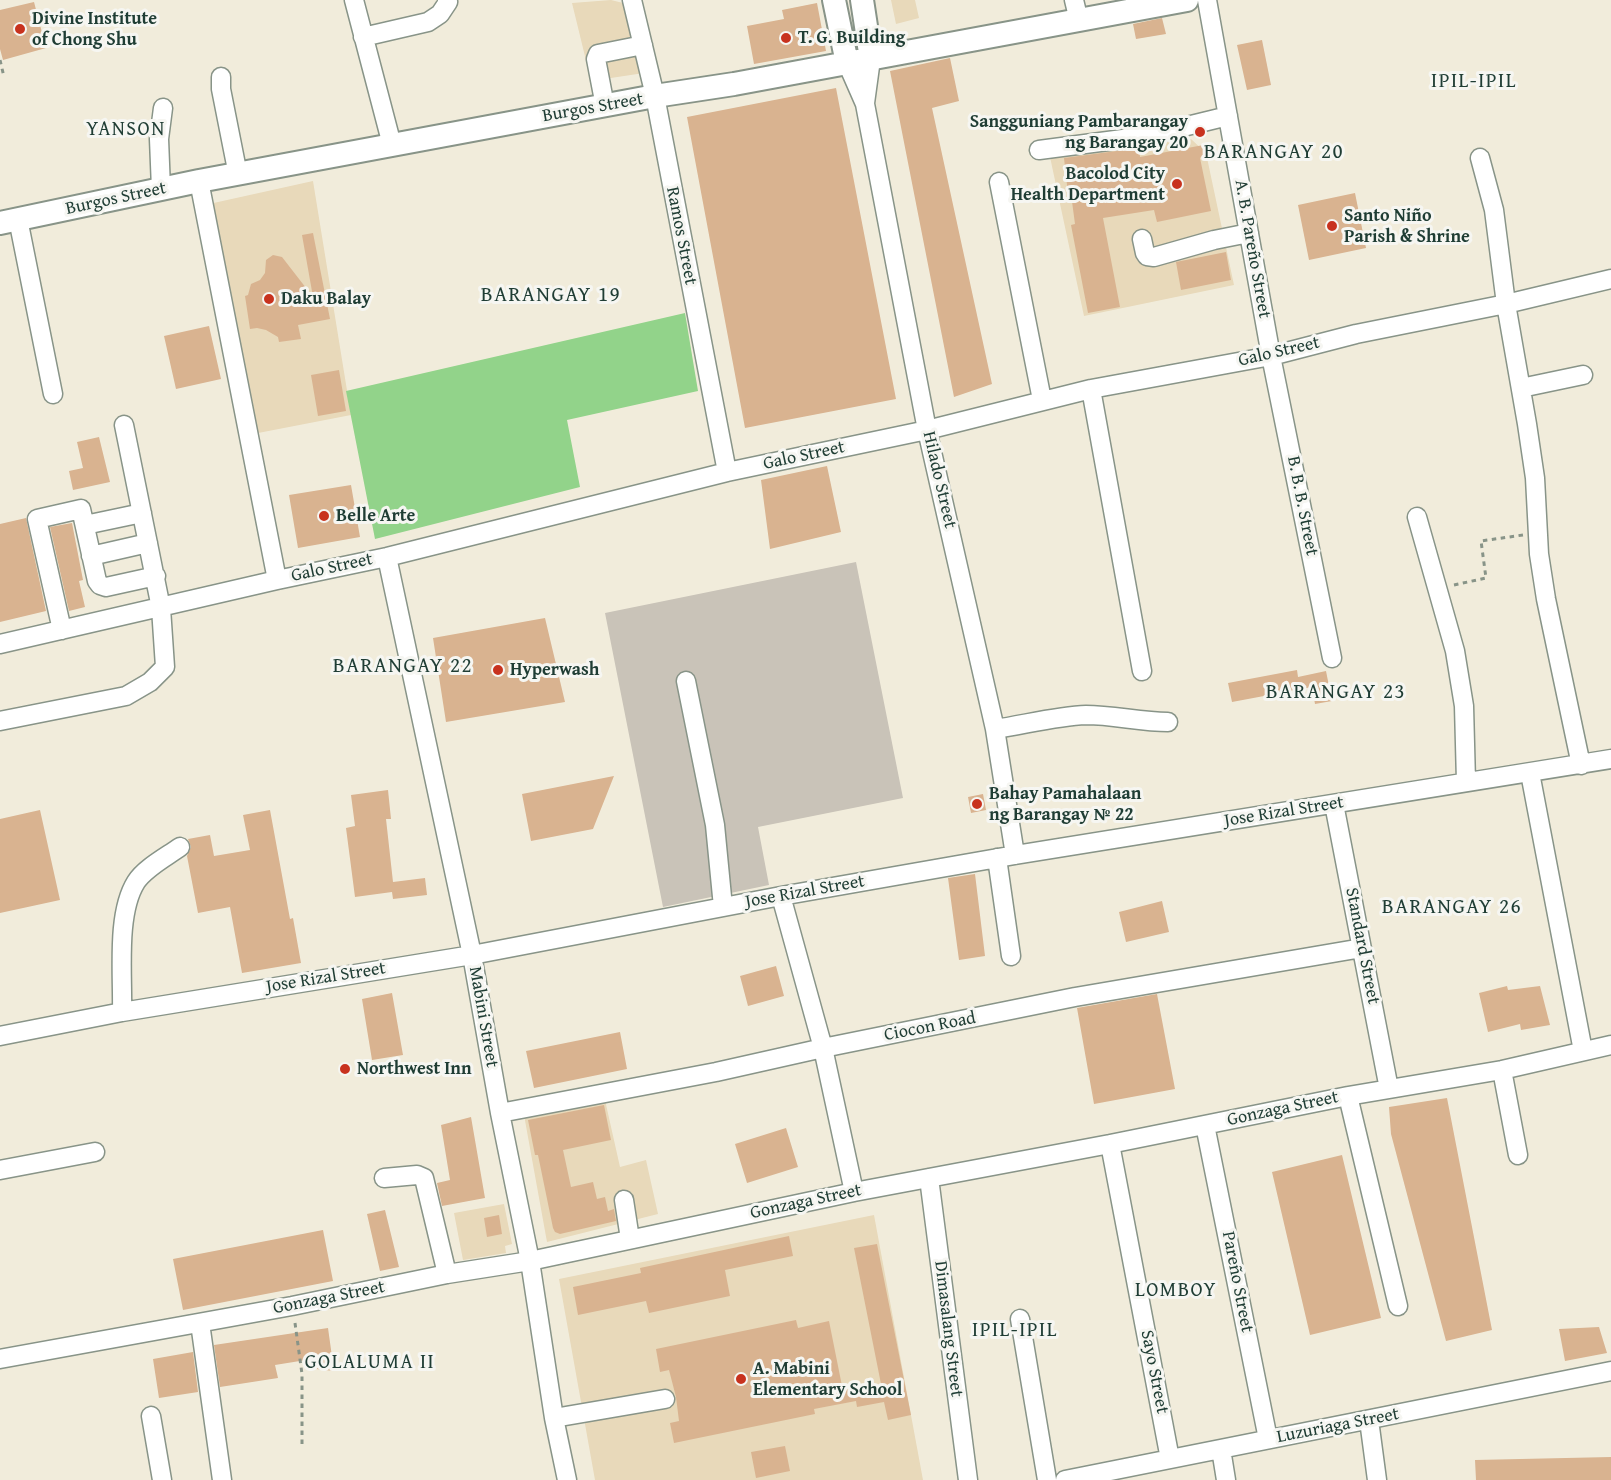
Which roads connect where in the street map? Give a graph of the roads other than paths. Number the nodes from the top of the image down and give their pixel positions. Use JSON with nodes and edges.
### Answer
{"nodes":[{"id":1,"x":354,"y":0,"type":"edge"},
{"id":2,"x":447,"y":0,"type":"edge"},
{"id":3,"x":632,"y":0,"type":"edge"},
{"id":4,"x":834,"y":0,"type":"edge"},
{"id":5,"x":862,"y":0,"type":"edge"},
{"id":6,"x":1187,"y":0,"type":"edge"},
{"id":7,"x":1207,"y":0,"type":"edge"},
{"id":8,"x":1076,"y":10,"type":"edge"},
{"id":9,"x":363,"y":37,"type":"junction"},
{"id":10,"x":643,"y":45,"type":"junction"},
{"id":11,"x":870,"y":59,"type":"junction"},
{"id":12,"x":847,"y":63,"type":"junction"},
{"id":13,"x":221,"y":77,"type":"dead end"},
{"id":14,"x":654,"y":96,"type":"junction"},
{"id":15,"x":865,"y":104,"type":"junction"},
{"id":16,"x":605,"y":106,"type":"junction"},
{"id":17,"x":163,"y":108,"type":"dead end"},
{"id":18,"x":1228,"y":116,"type":"junction"},
{"id":19,"x":392,"y":145,"type":"junction"},
{"id":20,"x":1039,"y":150,"type":"dead end"},
{"id":21,"x":1480,"y":158,"type":"dead end"},
{"id":22,"x":238,"y":175,"type":"junction"},
{"id":23,"x":199,"y":181,"type":"junction"},
{"id":24,"x":999,"y":182,"type":"dead end"},
{"id":25,"x":161,"y":189,"type":"junction"},
{"id":26,"x":9,"y":221,"type":"edge"},
{"id":27,"x":1249,"y":233,"type":"junction"},
{"id":28,"x":1142,"y":239,"type":"dead end"},
{"id":29,"x":1611,"y":279,"type":"edge"},
{"id":30,"x":1506,"y":304,"type":"junction"},
{"id":31,"x":1271,"y":356,"type":"junction"},
{"id":32,"x":1583,"y":375,"type":"dead end"},
{"id":33,"x":1521,"y":388,"type":"junction"},
{"id":34,"x":1091,"y":389,"type":"junction"},
{"id":35,"x":53,"y":394,"type":"dead end"},
{"id":36,"x":1042,"y":400,"type":"junction"},
{"id":37,"x":124,"y":425,"type":"dead end"},
{"id":38,"x":927,"y":430,"type":"junction"},
{"id":39,"x":728,"y":472,"type":"junction"},
{"id":40,"x":142,"y":513,"type":"junction"},
{"id":41,"x":1417,"y":517,"type":"dead end"},
{"id":42,"x":85,"y":525,"type":"junction"},
{"id":43,"x":148,"y":543,"type":"junction"},
{"id":44,"x":91,"y":556,"type":"junction"},
{"id":45,"x":387,"y":557,"type":"junction"},
{"id":46,"x":156,"y":576,"type":"junction"},
{"id":47,"x":277,"y":580,"type":"junction"},
{"id":48,"x":161,"y":608,"type":"junction"},
{"id":49,"x":62,"y":630,"type":"junction"},
{"id":50,"x":0,"y":644,"type":"edge"},
{"id":51,"x":1332,"y":658,"type":"dead end"},
{"id":52,"x":1142,"y":671,"type":"dead end"},
{"id":53,"x":686,"y":681,"type":"dead end"},
{"id":54,"x":0,"y":722,"type":"edge"},
{"id":55,"x":1168,"y":722,"type":"dead end"},
{"id":56,"x":994,"y":729,"type":"junction"},
{"id":57,"x":1611,"y":759,"type":"edge"},
{"id":58,"x":1581,"y":765,"type":"junction"},
{"id":59,"x":1530,"y":773,"type":"junction"},
{"id":60,"x":1466,"y":782,"type":"junction"},
{"id":61,"x":1335,"y":804,"type":"junction"},
{"id":62,"x":180,"y":847,"type":"dead end"},
{"id":63,"x":1015,"y":855,"type":"junction"},
{"id":64,"x":997,"y":858,"type":"junction"},
{"id":65,"x":782,"y":896,"type":"junction"},
{"id":66,"x":723,"y":907,"type":"junction"},
{"id":67,"x":1362,"y":948,"type":"junction"},
{"id":68,"x":472,"y":955,"type":"junction"},
{"id":69,"x":1011,"y":956,"type":"dead end"},
{"id":70,"x":122,"y":1012,"type":"junction"},
{"id":71,"x":0,"y":1036,"type":"edge"},
{"id":72,"x":1611,"y":1045,"type":"edge"},
{"id":73,"x":823,"y":1047,"type":"junction"},
{"id":74,"x":1583,"y":1051,"type":"junction"},
{"id":75,"x":1502,"y":1070,"type":"junction"},
{"id":76,"x":1389,"y":1089,"type":"junction"},
{"id":77,"x":1348,"y":1096,"type":"junction"},
{"id":78,"x":500,"y":1113,"type":"junction"},
{"id":79,"x":1205,"y":1125,"type":"junction"},
{"id":80,"x":1110,"y":1144,"type":"junction"},
{"id":81,"x":95,"y":1152,"type":"dead end"},
{"id":82,"x":1518,"y":1155,"type":"dead end"},
{"id":83,"x":0,"y":1170,"type":"edge"},
{"id":84,"x":384,"y":1178,"type":"dead end"},
{"id":85,"x":928,"y":1178,"type":"junction"},
{"id":86,"x":854,"y":1192,"type":"junction"},
{"id":87,"x":624,"y":1200,"type":"dead end"},
{"id":88,"x":630,"y":1239,"type":"junction"},
{"id":89,"x":530,"y":1262,"type":"junction"},
{"id":90,"x":447,"y":1274,"type":"junction"},
{"id":91,"x":1398,"y":1306,"type":"dead end"},
{"id":92,"x":1020,"y":1319,"type":"dead end"},
{"id":93,"x":200,"y":1323,"type":"junction"},
{"id":94,"x":0,"y":1359,"type":"edge"},
{"id":95,"x":1611,"y":1371,"type":"edge"},
{"id":96,"x":665,"y":1399,"type":"dead end"},
{"id":97,"x":151,"y":1416,"type":"dead end"},
{"id":98,"x":554,"y":1418,"type":"junction"},
{"id":99,"x":1369,"y":1420,"type":"junction"},
{"id":100,"x":1268,"y":1439,"type":"junction"},
{"id":101,"x":1221,"y":1449,"type":"junction"},
{"id":102,"x":1170,"y":1459,"type":"junction"},
{"id":103,"x":162,"y":1480,"type":"edge"},
{"id":104,"x":222,"y":1480,"type":"edge"},
{"id":105,"x":567,"y":1480,"type":"edge"},
{"id":106,"x":968,"y":1480,"type":"edge"},
{"id":107,"x":1047,"y":1480,"type":"edge"},
{"id":108,"x":1065,"y":1480,"type":"edge"},
{"id":109,"x":1226,"y":1480,"type":"edge"},
{"id":110,"x":1377,"y":1480,"type":"edge"}],
"edges":[{"from":1,"to":9,"type":"street"},
{"from":2,"to":9,"type":"street"},
{"from":3,"to":10,"type":"street","name":"Ramos Street"},
{"from":4,"to":12,"type":"main road","name":"Hilado Street"},
{"from":5,"to":11,"type":"main road","name":"Hilado Street"},
{"from":6,"to":8,"type":"main road","name":"Burgos Street"},
{"from":7,"to":18,"type":"street","name":"A. B. Pareño Street"},
{"from":8,"to":11,"type":"main road","name":"Burgos Street"},
{"from":9,"to":19,"type":"street"},
{"from":10,"to":14,"type":"street","name":"Ramos Street"},
{"from":10,"to":16,"type":"street"},
{"from":11,"to":12,"type":"main road","name":"Burgos Street"},
{"from":11,"to":15,"type":"street","name":"Hilado Street"},
{"from":12,"to":14,"type":"main road","name":"Burgos Street"},
{"from":12,"to":15,"type":"street","name":"Hilado Street"},
{"from":13,"to":22,"type":"street"},
{"from":14,"to":16,"type":"main road","name":"Burgos Street"},
{"from":14,"to":39,"type":"street","name":"Ramos Street"},
{"from":15,"to":38,"type":"street","name":"Hilado Street"},
{"from":16,"to":19,"type":"main road","name":"Burgos Street"},
{"from":17,"to":25,"type":"street"},
{"from":18,"to":20,"type":"street"},
{"from":18,"to":27,"type":"street","name":"A. B. Pareño Street"},
{"from":19,"to":22,"type":"main road","name":"Burgos Street"},
{"from":21,"to":30,"type":"street"},
{"from":22,"to":23,"type":"main road","name":"Burgos Street"},
{"from":23,"to":25,"type":"main road","name":"Burgos Street"},
{"from":23,"to":47,"type":"street"},
{"from":24,"to":36,"type":"street"},
{"from":25,"to":26,"type":"main road","name":"Burgos Street"},
{"from":26,"to":35,"type":"street"},
{"from":27,"to":28,"type":"street"},
{"from":27,"to":31,"type":"street","name":"A. B. Pareño Street"},
{"from":29,"to":30,"type":"street","name":"Galo Street"},
{"from":30,"to":31,"type":"street","name":"Galo Street"},
{"from":30,"to":33,"type":"street"},
{"from":31,"to":34,"type":"street","name":"Galo Street"},
{"from":31,"to":51,"type":"street","name":"B. B. B. Street"},
{"from":32,"to":33,"type":"street"},
{"from":33,"to":58,"type":"street"},
{"from":34,"to":36,"type":"street","name":"Galo Street"},
{"from":34,"to":52,"type":"street"},
{"from":36,"to":38,"type":"street","name":"Galo Street"},
{"from":37,"to":40,"type":"street"},
{"from":38,"to":39,"type":"street","name":"Galo Street"},
{"from":38,"to":56,"type":"street","name":"Hilado Street"},
{"from":39,"to":45,"type":"street","name":"Galo Street"},
{"from":40,"to":42,"type":"street"},
{"from":40,"to":43,"type":"street"},
{"from":41,"to":60,"type":"street"},
{"from":42,"to":44,"type":"street"},
{"from":42,"to":49,"type":"street"},
{"from":43,"to":44,"type":"street"},
{"from":43,"to":46,"type":"street"},
{"from":44,"to":46,"type":"street"},
{"from":45,"to":47,"type":"street","name":"Galo Street"},
{"from":45,"to":68,"type":"street","name":"Mabini Street"},
{"from":46,"to":48,"type":"street"},
{"from":47,"to":48,"type":"street","name":"Galo Street"},
{"from":48,"to":49,"type":"street","name":"Galo Street"},
{"from":48,"to":54,"type":"street"},
{"from":49,"to":50,"type":"street","name":"Galo Street"},
{"from":53,"to":66,"type":"street"},
{"from":55,"to":56,"type":"street"},
{"from":56,"to":63,"type":"street","name":"Hilado Street"},
{"from":57,"to":58,"type":"street","name":"Jose Rizal Street"},
{"from":58,"to":59,"type":"street","name":"Jose Rizal Street"},
{"from":59,"to":60,"type":"street","name":"Jose Rizal Street"},
{"from":59,"to":74,"type":"street"},
{"from":60,"to":61,"type":"street","name":"Jose Rizal Street"},
{"from":61,"to":63,"type":"street","name":"Jose Rizal Street"},
{"from":61,"to":67,"type":"street","name":"Standard Street"},
{"from":62,"to":70,"type":"street"},
{"from":63,"to":64,"type":"street","name":"Jose Rizal Street"},
{"from":64,"to":65,"type":"street","name":"Jose Rizal Street"},
{"from":64,"to":69,"type":"street"},
{"from":65,"to":66,"type":"street","name":"Jose Rizal Street"},
{"from":65,"to":73,"type":"street"},
{"from":66,"to":68,"type":"street","name":"Jose Rizal Street"},
{"from":67,"to":73,"type":"street","name":"Ciocon Road"},
{"from":67,"to":76,"type":"street","name":"Standard Street"},
{"from":68,"to":70,"type":"street","name":"Jose Rizal Street"},
{"from":68,"to":78,"type":"street","name":"Mabini Street"},
{"from":70,"to":71,"type":"street","name":"Jose Rizal Street"},
{"from":72,"to":74,"type":"street","name":"Gonzaga Street"},
{"from":73,"to":78,"type":"street","name":"Ciocon Road"},
{"from":73,"to":86,"type":"street"},
{"from":74,"to":75,"type":"street","name":"Gonzaga Street"},
{"from":75,"to":76,"type":"street","name":"Gonzaga Street"},
{"from":75,"to":82,"type":"street"},
{"from":76,"to":77,"type":"street","name":"Gonzaga Street"},
{"from":77,"to":79,"type":"street","name":"Gonzaga Street"},
{"from":77,"to":91,"type":"street"},
{"from":78,"to":89,"type":"street","name":"Mabini Street"},
{"from":79,"to":80,"type":"street","name":"Gonzaga Street"},
{"from":79,"to":100,"type":"street","name":"Pareño Street"},
{"from":80,"to":85,"type":"street","name":"Gonzaga Street"},
{"from":80,"to":102,"type":"street","name":"Sayo Street"},
{"from":81,"to":83,"type":"street"},
{"from":84,"to":90,"type":"street"},
{"from":85,"to":86,"type":"street","name":"Gonzaga Street"},
{"from":85,"to":106,"type":"street","name":"Dimasalang Street"},
{"from":86,"to":88,"type":"street","name":"Gonzaga Street"},
{"from":87,"to":88,"type":"street"},
{"from":88,"to":89,"type":"street","name":"Gonzaga Street"},
{"from":89,"to":90,"type":"street","name":"Gonzaga Street"},
{"from":89,"to":98,"type":"street","name":"Mabini Street"},
{"from":90,"to":93,"type":"street","name":"Gonzaga Street"},
{"from":92,"to":107,"type":"street"},
{"from":93,"to":94,"type":"street","name":"Gonzaga Street"},
{"from":93,"to":104,"type":"street"},
{"from":95,"to":99,"type":"street","name":"Luzuriaga Street"},
{"from":96,"to":98,"type":"street"},
{"from":97,"to":103,"type":"street"},
{"from":98,"to":105,"type":"street","name":"Mabini Street"},
{"from":99,"to":100,"type":"street","name":"Luzuriaga Street"},
{"from":99,"to":110,"type":"street"},
{"from":100,"to":101,"type":"street","name":"Luzuriaga Street"},
{"from":101,"to":102,"type":"street","name":"Luzuriaga Street"},
{"from":101,"to":109,"type":"street"},
{"from":102,"to":108,"type":"street","name":"Luzuriaga Street"}]}
